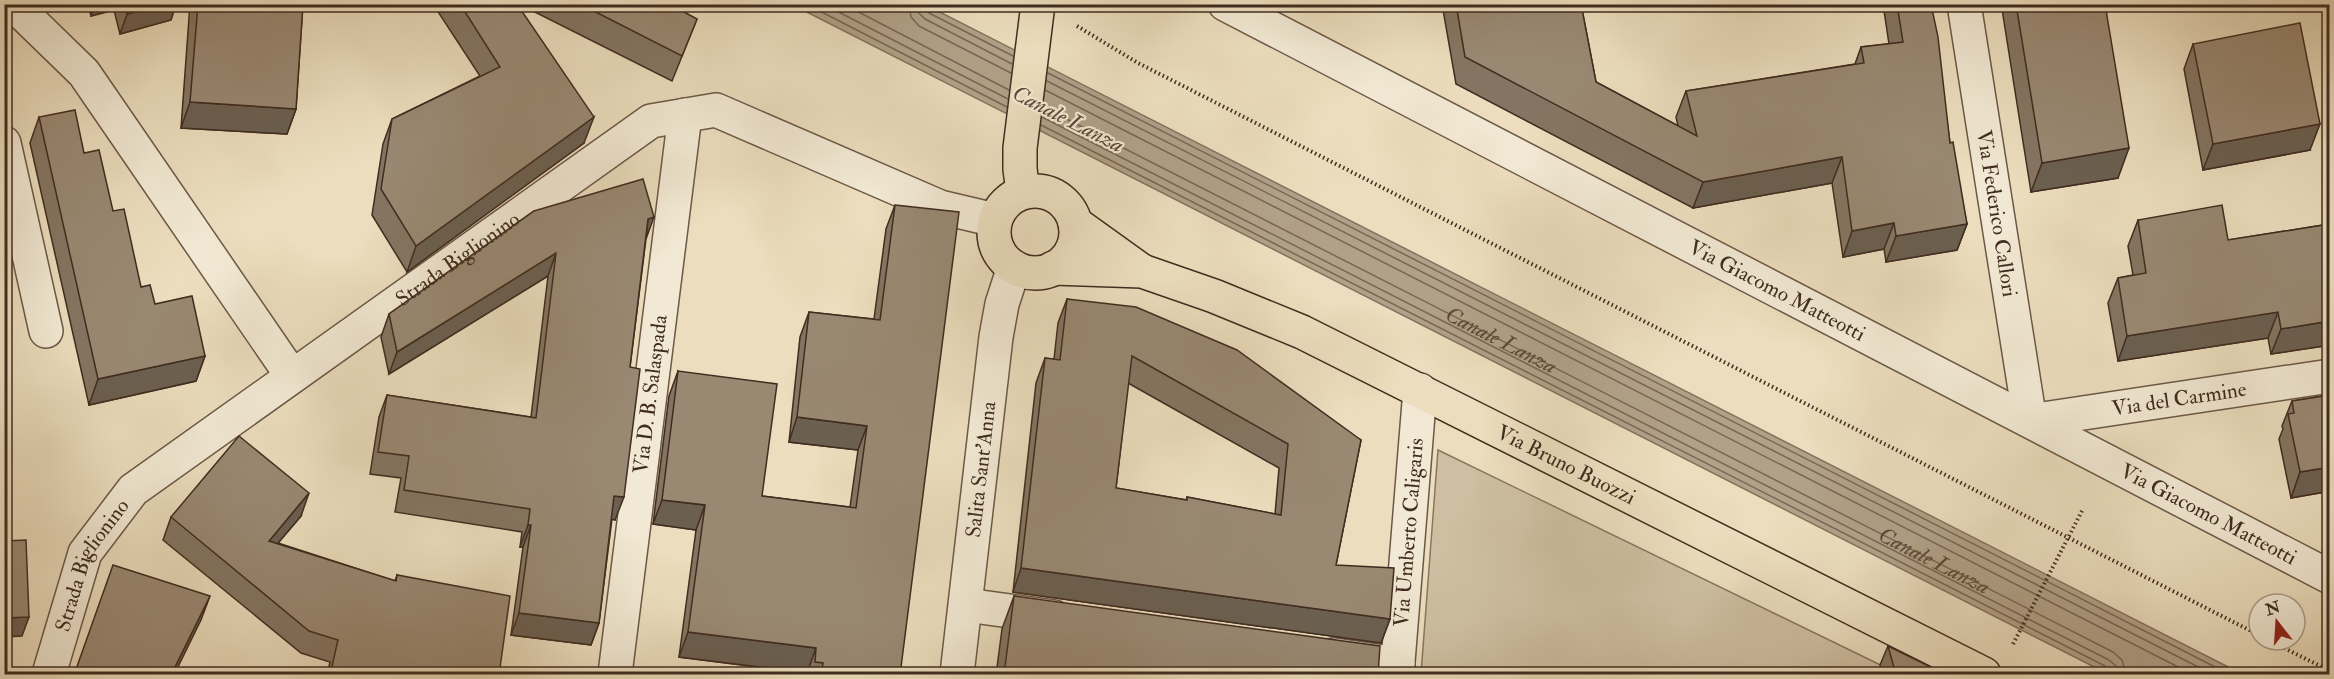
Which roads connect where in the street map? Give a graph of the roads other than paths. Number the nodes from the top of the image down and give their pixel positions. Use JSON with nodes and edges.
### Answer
{"nodes":[{"id":1,"x":13,"y":4,"type":"edge"},
{"id":2,"x":1038,"y":4,"type":"edge"},
{"id":3,"x":1225,"y":4,"type":"edge"},
{"id":4,"x":1964,"y":4,"type":"edge"},
{"id":5,"x":685,"y":115,"type":"junction"},
{"id":6,"x":4,"y":142,"type":"edge"},
{"id":7,"x":1023,"y":192,"type":"junction"},
{"id":8,"x":995,"y":220,"type":"junction"},
{"id":9,"x":1075,"y":223,"type":"junction"},
{"id":10,"x":1014,"y":267,"type":"junction"},
{"id":11,"x":1053,"y":268,"type":"junction"},
{"id":12,"x":1142,"y":271,"type":"junction"},
{"id":13,"x":46,"y":331,"type":"dead end"},
{"id":14,"x":292,"y":376,"type":"junction"},
{"id":15,"x":2330,"y":376,"type":"edge"},
{"id":16,"x":1419,"y":390,"type":"junction"},
{"id":17,"x":2030,"y":421,"type":"junction"},
{"id":18,"x":2330,"y":578,"type":"edge"},
{"id":19,"x":966,"y":605,"type":"junction"},
{"id":20,"x":1082,"y":621,"type":"edge"},
{"id":21,"x":1304,"y":651,"type":"edge"},
{"id":22,"x":1397,"y":669,"type":"edge"},
{"id":23,"x":49,"y":675,"type":"edge"},
{"id":24,"x":615,"y":675,"type":"edge"},
{"id":25,"x":957,"y":675,"type":"edge"},
{"id":26,"x":1984,"y":675,"type":"edge"}],
"edges":[{"from":1,"to":14,"type":"street"},
{"from":2,"to":7,"type":"main road"},
{"from":3,"to":17,"type":"street","name":"Via Giacomo Matteotti"},
{"from":4,"to":17,"type":"street","name":"Via Federico Callori"},
{"from":5,"to":8,"type":"street","name":"Strada Biglionino"},
{"from":5,"to":14,"type":"street","name":"Strada Biglionino"},
{"from":5,"to":24,"type":"street","name":"Via D. B. Salaspada"},
{"from":6,"to":13,"type":"street"},
{"from":7,"to":8,"type":"main road"},
{"from":7,"to":9,"type":"main road"},
{"from":8,"to":10,"type":"main road"},
{"from":9,"to":11,"type":"main road"},
{"from":9,"to":12,"type":"main road","name":"Via Bruno Buozzi"},
{"from":10,"to":11,"type":"main road"},
{"from":10,"to":19,"type":"street","name":"Salita Sant'Anna"},
{"from":11,"to":12,"type":"main road","name":"Via Bruno Buozzi"},
{"from":12,"to":16,"type":"main road","name":"Via Bruno Buozzi"},
{"from":14,"to":23,"type":"street","name":"Strada Biglionino"},
{"from":15,"to":17,"type":"street","name":"Via del Carmine"},
{"from":16,"to":22,"type":"street","name":"Via Umberto Caligaris"},
{"from":16,"to":26,"type":"main road","name":"Via Bruno Buozzi"},
{"from":17,"to":18,"type":"street","name":"Via Giacomo Matteotti"},
{"from":19,"to":20,"type":"street"},
{"from":19,"to":25,"type":"street","name":"Salita Sant'Anna"},
{"from":21,"to":22,"type":"street"}]}
